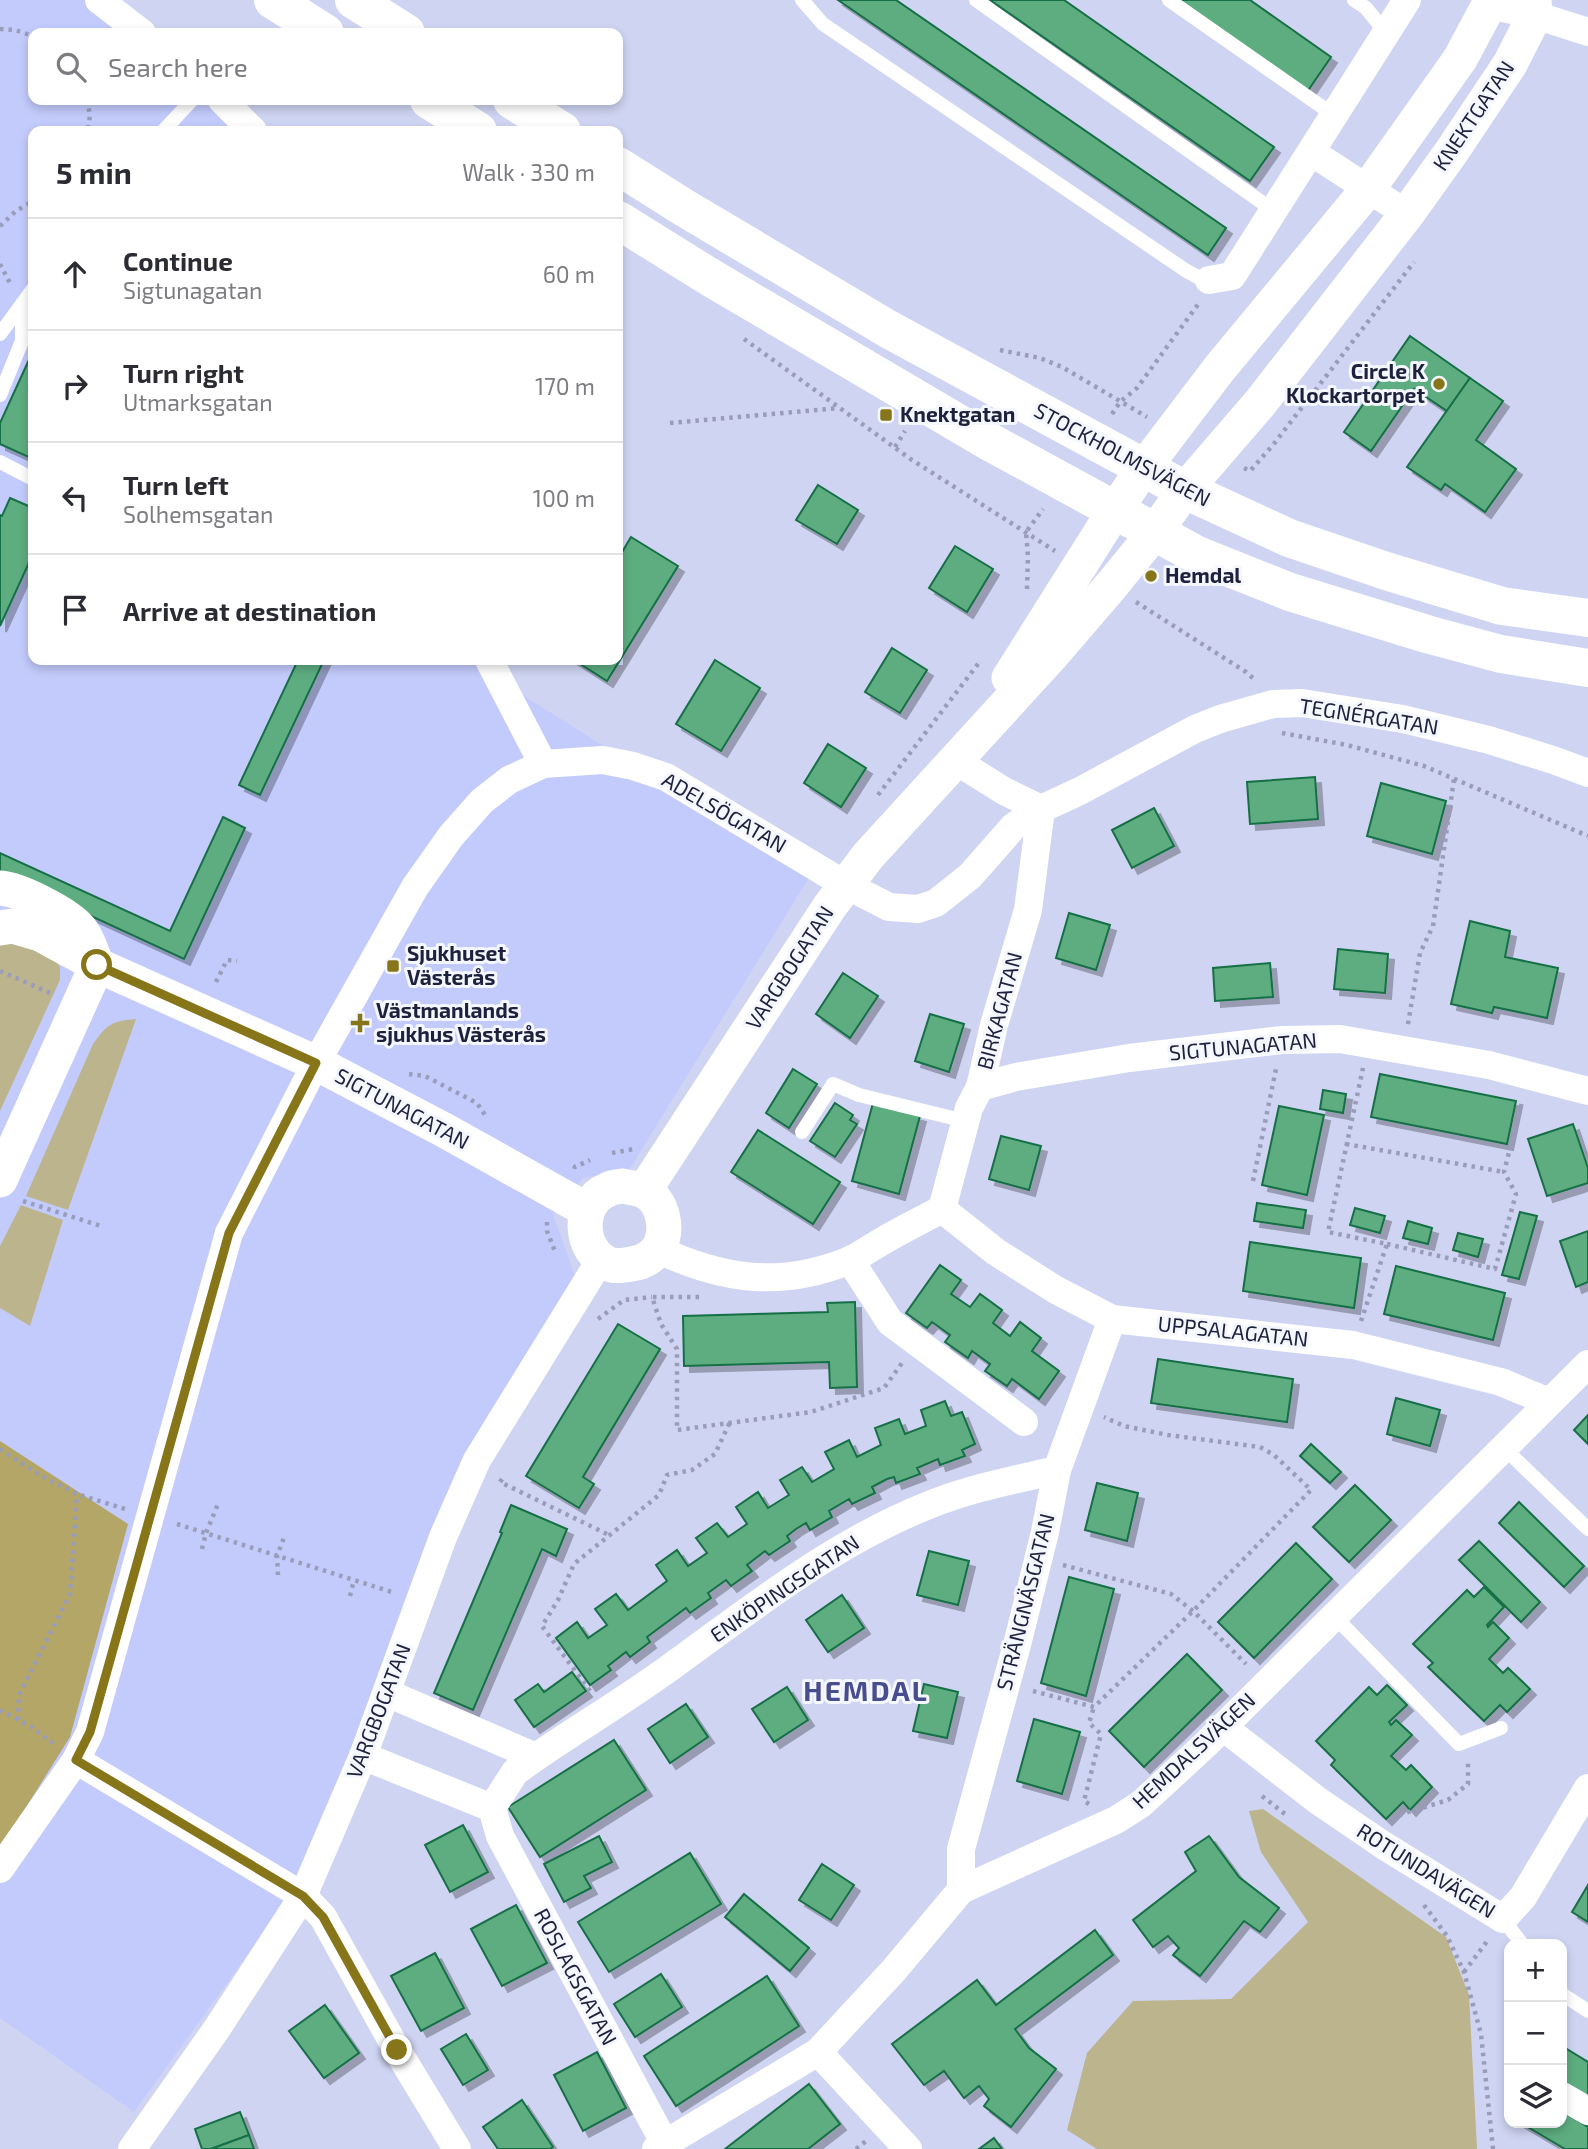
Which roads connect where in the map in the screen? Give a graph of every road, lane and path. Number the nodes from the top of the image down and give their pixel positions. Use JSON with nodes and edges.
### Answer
{"nodes":[{"id":1,"x":99,"y":0,"type":"edge"},
{"id":2,"x":273,"y":0,"type":"edge"},
{"id":3,"x":354,"y":0,"type":"edge"},
{"id":4,"x":802,"y":0,"type":"edge"},
{"id":5,"x":976,"y":0,"type":"edge"},
{"id":6,"x":1169,"y":0,"type":"edge"},
{"id":7,"x":1354,"y":0,"type":"edge"},
{"id":8,"x":1407,"y":0,"type":"edge"},
{"id":9,"x":1489,"y":2,"type":"edge"},
{"id":10,"x":1534,"y":7,"type":"edge"},
{"id":11,"x":135,"y":28,"type":"edge"},
{"id":12,"x":317,"y":28,"type":"edge"},
{"id":13,"x":398,"y":28,"type":"edge"},
{"id":14,"x":0,"y":29,"type":"edge"},
{"id":15,"x":1588,"y":33,"type":"edge"},
{"id":16,"x":28,"y":34,"type":"edge"},
{"id":17,"x":1387,"y":34,"type":"junction"},
{"id":18,"x":89,"y":105,"type":"edge"},
{"id":19,"x":187,"y":105,"type":"edge"},
{"id":20,"x":227,"y":105,"type":"edge"},
{"id":21,"x":437,"y":105,"type":"edge"},
{"id":22,"x":520,"y":105,"type":"edge"},
{"id":23,"x":1335,"y":116,"type":"junction"},
{"id":24,"x":89,"y":126,"type":"edge"},
{"id":25,"x":168,"y":126,"type":"edge"},
{"id":26,"x":248,"y":126,"type":"edge"},
{"id":27,"x":470,"y":126,"type":"edge"},
{"id":28,"x":554,"y":126,"type":"edge"},
{"id":29,"x":1311,"y":152,"type":"junction"},
{"id":30,"x":623,"y":169,"type":"edge"},
{"id":31,"x":1368,"y":189,"type":"junction"},
{"id":32,"x":28,"y":204,"type":"edge"},
{"id":33,"x":1273,"y":212,"type":"junction"},
{"id":34,"x":1407,"y":214,"type":"junction"},
{"id":35,"x":623,"y":223,"type":"edge"},
{"id":36,"x":0,"y":226,"type":"edge"},
{"id":37,"x":1207,"y":281,"type":"junction"},
{"id":38,"x":28,"y":296,"type":"edge"},
{"id":39,"x":22,"y":304,"type":"junction"},
{"id":40,"x":736,"y":333,"type":"dead end"},
{"id":41,"x":0,"y":334,"type":"edge"},
{"id":42,"x":995,"y":349,"type":"dead end"},
{"id":43,"x":0,"y":395,"type":"edge"},
{"id":44,"x":836,"y":395,"type":"dead end"},
{"id":45,"x":832,"y":402,"type":"junction"},
{"id":46,"x":840,"y":408,"type":"junction"},
{"id":47,"x":670,"y":423,"type":"dead end"},
{"id":48,"x":907,"y":427,"type":"dead end"},
{"id":49,"x":895,"y":447,"type":"junction"},
{"id":50,"x":0,"y":462,"type":"edge"},
{"id":51,"x":1143,"y":469,"type":"junction"},
{"id":52,"x":28,"y":476,"type":"edge"},
{"id":53,"x":1185,"y":491,"type":"junction"},
{"id":54,"x":1115,"y":510,"type":"junction"},
{"id":55,"x":1155,"y":532,"type":"junction"},
{"id":56,"x":1027,"y":592,"type":"dead end"},
{"id":57,"x":1588,"y":618,"type":"edge"},
{"id":58,"x":985,"y":654,"type":"dead end"},
{"id":59,"x":492,"y":665,"type":"edge"},
{"id":60,"x":1588,"y":668,"type":"edge"},
{"id":61,"x":956,"y":761,"type":"junction"},
{"id":62,"x":543,"y":764,"type":"junction"},
{"id":63,"x":1588,"y":773,"type":"edge"},
{"id":64,"x":1454,"y":779,"type":"dead end"},
{"id":65,"x":870,"y":805,"type":"dead end"},
{"id":66,"x":1041,"y":809,"type":"junction"},
{"id":67,"x":846,"y":885,"type":"junction"},
{"id":68,"x":0,"y":888,"type":"edge"},
{"id":69,"x":0,"y":928,"type":"edge"},
{"id":70,"x":237,"y":961,"type":"dead end"},
{"id":71,"x":97,"y":965,"type":"junction"},
{"id":72,"x":0,"y":971,"type":"edge"},
{"id":73,"x":206,"y":977,"type":"dead end"},
{"id":74,"x":216,"y":982,"type":"junction"},
{"id":75,"x":228,"y":987,"type":"dead end"},
{"id":76,"x":57,"y":997,"type":"dead end"},
{"id":77,"x":1282,"y":1040,"type":"junction"},
{"id":78,"x":1369,"y":1044,"type":"junction"},
{"id":79,"x":1404,"y":1049,"type":"junction"},
{"id":80,"x":316,"y":1063,"type":"junction"},
{"id":81,"x":405,"y":1073,"type":"dead end"},
{"id":82,"x":1529,"y":1075,"type":"junction"},
{"id":83,"x":980,"y":1087,"type":"junction"},
{"id":84,"x":1588,"y":1091,"type":"edge"},
{"id":85,"x":965,"y":1121,"type":"junction"},
{"id":86,"x":489,"y":1123,"type":"dead end"},
{"id":87,"x":802,"y":1132,"type":"dead end"},
{"id":88,"x":1346,"y":1144,"type":"junction"},
{"id":89,"x":639,"y":1148,"type":"dead end"},
{"id":90,"x":607,"y":1155,"type":"dead end"},
{"id":91,"x":598,"y":1157,"type":"dead end"},
{"id":92,"x":563,"y":1161,"type":"dead end"},
{"id":93,"x":1504,"y":1172,"type":"junction"},
{"id":94,"x":1253,"y":1181,"type":"dead end"},
{"id":95,"x":12,"y":1190,"type":"edge"},
{"id":96,"x":644,"y":1191,"type":"junction"},
{"id":97,"x":942,"y":1209,"type":"junction"},
{"id":98,"x":587,"y":1210,"type":"junction"},
{"id":99,"x":104,"y":1227,"type":"dead end"},
{"id":100,"x":1387,"y":1244,"type":"junction"},
{"id":101,"x":657,"y":1250,"type":"junction"},
{"id":102,"x":601,"y":1259,"type":"junction"},
{"id":103,"x":850,"y":1260,"type":"junction"},
{"id":104,"x":652,"y":1297,"type":"junction"},
{"id":105,"x":703,"y":1297,"type":"dead end"},
{"id":106,"x":1112,"y":1319,"type":"junction"},
{"id":107,"x":596,"y":1320,"type":"dead end"},
{"id":108,"x":918,"y":1343,"type":"junction"},
{"id":109,"x":1353,"y":1345,"type":"junction"},
{"id":110,"x":1588,"y":1364,"type":"edge"},
{"id":111,"x":1549,"y":1402,"type":"junction"},
{"id":112,"x":1081,"y":1406,"type":"junction"},
{"id":113,"x":730,"y":1422,"type":"junction"},
{"id":114,"x":1024,"y":1422,"type":"dead end"},
{"id":115,"x":1503,"y":1447,"type":"junction"},
{"id":116,"x":0,"y":1449,"type":"edge"},
{"id":117,"x":507,"y":1470,"type":"dead end"},
{"id":118,"x":1057,"y":1471,"type":"junction"},
{"id":119,"x":500,"y":1482,"type":"junction"},
{"id":120,"x":494,"y":1493,"type":"dead end"},
{"id":121,"x":77,"y":1494,"type":"junction"},
{"id":122,"x":218,"y":1504,"type":"dead end"},
{"id":123,"x":150,"y":1516,"type":"junction"},
{"id":124,"x":1588,"y":1529,"type":"edge"},
{"id":125,"x":206,"y":1534,"type":"junction"},
{"id":126,"x":285,"y":1535,"type":"dead end"},
{"id":127,"x":609,"y":1535,"type":"junction"},
{"id":128,"x":202,"y":1549,"type":"dead end"},
{"id":129,"x":277,"y":1556,"type":"junction"},
{"id":130,"x":1038,"y":1558,"type":"junction"},
{"id":131,"x":278,"y":1575,"type":"dead end"},
{"id":132,"x":355,"y":1580,"type":"junction"},
{"id":133,"x":350,"y":1596,"type":"dead end"},
{"id":134,"x":420,"y":1601,"type":"junction"},
{"id":135,"x":1193,"y":1611,"type":"junction"},
{"id":136,"x":1334,"y":1616,"type":"junction"},
{"id":137,"x":1007,"y":1684,"type":"junction"},
{"id":138,"x":1266,"y":1684,"type":"junction"},
{"id":139,"x":387,"y":1693,"type":"junction"},
{"id":140,"x":592,"y":1693,"type":"dead end"},
{"id":141,"x":1094,"y":1707,"type":"junction"},
{"id":142,"x":0,"y":1710,"type":"edge"},
{"id":143,"x":18,"y":1720,"type":"junction"},
{"id":144,"x":1223,"y":1727,"type":"junction"},
{"id":145,"x":1501,"y":1728,"type":"dead end"},
{"id":146,"x":363,"y":1756,"type":"junction"},
{"id":147,"x":536,"y":1758,"type":"junction"},
{"id":148,"x":76,"y":1760,"type":"junction"},
{"id":149,"x":1468,"y":1784,"type":"dead end"},
{"id":150,"x":1588,"y":1788,"type":"edge"},
{"id":151,"x":1254,"y":1789,"type":"dead end"},
{"id":152,"x":492,"y":1808,"type":"junction"},
{"id":153,"x":1116,"y":1820,"type":"junction"},
{"id":154,"x":1296,"y":1821,"type":"dead end"},
{"id":155,"x":1368,"y":1835,"type":"junction"},
{"id":156,"x":0,"y":1869,"type":"edge"},
{"id":157,"x":961,"y":1890,"type":"junction"},
{"id":158,"x":303,"y":1896,"type":"junction"},
{"id":159,"x":1413,"y":1897,"type":"dead end"},
{"id":160,"x":1503,"y":1919,"type":"junction"},
{"id":161,"x":1518,"y":1939,"type":"edge"},
{"id":162,"x":1464,"y":1972,"type":"junction"},
{"id":163,"x":1567,"y":1997,"type":"edge"},
{"id":164,"x":1588,"y":2011,"type":"edge"},
{"id":165,"x":818,"y":2052,"type":"junction"},
{"id":166,"x":1567,"y":2099,"type":"edge"},
{"id":167,"x":1588,"y":2111,"type":"edge"},
{"id":168,"x":661,"y":2147,"type":"edge"},
{"id":169,"x":132,"y":2149,"type":"edge"},
{"id":170,"x":457,"y":2149,"type":"edge"},
{"id":171,"x":908,"y":2149,"type":"edge"},
{"id":172,"x":1493,"y":2149,"type":"edge"}],
"edges":[{"from":1,"to":11,"type":"street"},
{"from":2,"to":12,"type":"main road"},
{"from":3,"to":13,"type":"main road"},
{"from":4,"to":37,"type":"lane"},
{"from":5,"to":33,"type":"lane"},
{"from":6,"to":23,"type":"lane"},
{"from":7,"to":17,"type":"lane"},
{"from":8,"to":17,"type":"street"},
{"from":9,"to":10,"type":"street"},
{"from":9,"to":31,"type":"street","name":"KNEKTGATAN"},
{"from":10,"to":15,"type":"street"},
{"from":10,"to":34,"type":"street","name":"KNEKTGATAN"},
{"from":14,"to":16,"type":"path"},
{"from":17,"to":23,"type":"street"},
{"from":18,"to":24,"type":"path"},
{"from":19,"to":25,"type":"lane"},
{"from":20,"to":26,"type":"street"},
{"from":21,"to":27,"type":"main road"},
{"from":22,"to":28,"type":"main road"},
{"from":23,"to":29,"type":"street"},
{"from":29,"to":31,"type":"street"},
{"from":29,"to":33,"type":"street"},
{"from":30,"to":51,"type":"main road","name":"STOCKHOLMSVÄGEN"},
{"from":31,"to":34,"type":"street"},
{"from":31,"to":51,"type":"street","name":"KNEKTGATAN"},
{"from":32,"to":36,"type":"path"},
{"from":33,"to":37,"type":"street"},
{"from":34,"to":53,"type":"street","name":"KNEKTGATAN"},
{"from":35,"to":54,"type":"main road"},
{"from":37,"to":42,"type":"path"},
{"from":38,"to":39,"type":"lane"},
{"from":39,"to":41,"type":"lane"},
{"from":39,"to":43,"type":"lane"},
{"from":40,"to":45,"type":"path"},
{"from":44,"to":45,"type":"path"},
{"from":45,"to":46,"type":"path"},
{"from":46,"to":47,"type":"path"},
{"from":46,"to":49,"type":"path"},
{"from":48,"to":49,"type":"path"},
{"from":49,"to":56,"type":"path"},
{"from":50,"to":52,"type":"lane"},
{"from":51,"to":53,"type":"main road","name":"STOCKHOLMSVÄGEN"},
{"from":51,"to":54,"type":"street","name":"VARGBOGATAN"},
{"from":53,"to":55,"type":"street","name":"VARGBOGATAN"},
{"from":53,"to":57,"type":"main road","name":"STOCKHOLMSVÄGEN"},
{"from":54,"to":55,"type":"main road"},
{"from":54,"to":61,"type":"street","name":"VARGBOGATAN"},
{"from":55,"to":60,"type":"main road"},
{"from":55,"to":61,"type":"street","name":"VARGBOGATAN"},
{"from":58,"to":65,"type":"path"},
{"from":59,"to":62,"type":"street"},
{"from":61,"to":66,"type":"street"},
{"from":61,"to":67,"type":"street","name":"VARGBOGATAN"},
{"from":62,"to":67,"type":"street","name":"ADELSÖGATAN"},
{"from":62,"to":80,"type":"street"},
{"from":63,"to":66,"type":"street","name":"TEGNÉRGATAN"},
{"from":64,"to":79,"type":"path"},
{"from":66,"to":67,"type":"street","name":"TEGNÉRGATAN"},
{"from":66,"to":83,"type":"street","name":"BIRKAGATAN"},
{"from":67,"to":96,"type":"street","name":"VARGBOGATAN"},
{"from":68,"to":71,"type":"street"},
{"from":69,"to":71,"type":"street","name":"SIGTUNAGATAN"},
{"from":70,"to":74,"type":"path"},
{"from":71,"to":80,"type":"street","name":"SIGTUNAGATAN"},
{"from":71,"to":95,"type":"street"},
{"from":72,"to":76,"type":"path"},
{"from":73,"to":74,"type":"path"},
{"from":74,"to":75,"type":"path"},
{"from":77,"to":78,"type":"street","name":"SIGTUNAGATAN"},
{"from":77,"to":83,"type":"street","name":"SIGTUNAGATAN"},
{"from":77,"to":94,"type":"path"},
{"from":78,"to":79,"type":"street","name":"SIGTUNAGATAN"},
{"from":78,"to":88,"type":"path"},
{"from":79,"to":82,"type":"street","name":"SIGTUNAGATAN"},
{"from":80,"to":98,"type":"street","name":"SIGTUNAGATAN"},
{"from":80,"to":123,"type":"street"},
{"from":81,"to":86,"type":"path"},
{"from":82,"to":84,"type":"street","name":"SIGTUNAGATAN"},
{"from":82,"to":93,"type":"path"},
{"from":83,"to":85,"type":"street","name":"BIRKAGATAN"},
{"from":85,"to":87,"type":"lane"},
{"from":85,"to":97,"type":"street","name":"BIRKAGATAN"},
{"from":88,"to":93,"type":"path"},
{"from":88,"to":100,"type":"path"},
{"from":89,"to":90,"type":"path"},
{"from":91,"to":92,"type":"path"},
{"from":93,"to":100,"type":"path"},
{"from":95,"to":99,"type":"path"},
{"from":96,"to":98,"type":"street"},
{"from":96,"to":101,"type":"street"},
{"from":97,"to":103,"type":"street"},
{"from":97,"to":106,"type":"street","name":"UPPSALAGATAN"},
{"from":98,"to":102,"type":"street"},
{"from":100,"to":109,"type":"path"},
{"from":101,"to":102,"type":"street"},
{"from":101,"to":103,"type":"street"},
{"from":102,"to":134,"type":"street","name":"VARGBOGATAN"},
{"from":103,"to":108,"type":"street"},
{"from":104,"to":105,"type":"path"},
{"from":104,"to":107,"type":"path"},
{"from":104,"to":113,"type":"path"},
{"from":106,"to":109,"type":"street","name":"UPPSALAGATAN"},
{"from":106,"to":112,"type":"street","name":"STRÄNGNÄSGATAN"},
{"from":108,"to":113,"type":"path"},
{"from":108,"to":114,"type":"street"},
{"from":109,"to":111,"type":"street","name":"UPPSALAGATAN"},
{"from":110,"to":111,"type":"street","name":"HEMDALSVÄGEN"},
{"from":111,"to":115,"type":"street","name":"HEMDALSVÄGEN"},
{"from":112,"to":118,"type":"street","name":"STRÄNGNÄSGATAN"},
{"from":112,"to":135,"type":"path"},
{"from":113,"to":127,"type":"path"},
{"from":115,"to":124,"type":"lane"},
{"from":115,"to":136,"type":"street","name":"HEMDALSVÄGEN"},
{"from":116,"to":121,"type":"path"},
{"from":117,"to":119,"type":"path"},
{"from":118,"to":130,"type":"street","name":"STRÄNGNÄSGATAN"},
{"from":118,"to":147,"type":"street","name":"ENKÖPINGSGATAN"},
{"from":119,"to":120,"type":"path"},
{"from":119,"to":127,"type":"path"},
{"from":121,"to":123,"type":"path"},
{"from":121,"to":143,"type":"path"},
{"from":122,"to":125,"type":"path"},
{"from":123,"to":125,"type":"path"},
{"from":123,"to":148,"type":"street"},
{"from":125,"to":128,"type":"path"},
{"from":125,"to":129,"type":"path"},
{"from":126,"to":129,"type":"path"},
{"from":127,"to":140,"type":"path"},
{"from":129,"to":131,"type":"path"},
{"from":129,"to":132,"type":"path"},
{"from":130,"to":135,"type":"path"},
{"from":130,"to":137,"type":"street","name":"STRÄNGNÄSGATAN"},
{"from":132,"to":133,"type":"path"},
{"from":132,"to":134,"type":"path"},
{"from":134,"to":139,"type":"street","name":"VARGBOGATAN"},
{"from":135,"to":138,"type":"path"},
{"from":135,"to":141,"type":"path"},
{"from":136,"to":138,"type":"street","name":"HEMDALSVÄGEN"},
{"from":136,"to":145,"type":"lane"},
{"from":137,"to":141,"type":"path"},
{"from":137,"to":157,"type":"street","name":"STRÄNGNÄSGATAN"},
{"from":138,"to":144,"type":"street","name":"HEMDALSVÄGEN"},
{"from":139,"to":146,"type":"street","name":"VARGBOGATAN"},
{"from":139,"to":147,"type":"street"},
{"from":141,"to":153,"type":"path"},
{"from":142,"to":143,"type":"path"},
{"from":143,"to":148,"type":"path"},
{"from":144,"to":153,"type":"street","name":"HEMDALSVÄGEN"},
{"from":144,"to":155,"type":"street","name":"ROTUNDAVÄGEN"},
{"from":146,"to":152,"type":"street"},
{"from":146,"to":158,"type":"street","name":"VARGBOGATAN"},
{"from":147,"to":152,"type":"street"},
{"from":148,"to":156,"type":"street"},
{"from":148,"to":158,"type":"street"},
{"from":149,"to":155,"type":"path"},
{"from":150,"to":160,"type":"street","name":"ROTUNDAVÄGEN"},
{"from":151,"to":154,"type":"path"},
{"from":152,"to":168,"type":"street","name":"ROSLAGSGATAN"},
{"from":153,"to":157,"type":"street","name":"HEMDALSVÄGEN"},
{"from":155,"to":160,"type":"street","name":"ROTUNDAVÄGEN"},
{"from":157,"to":165,"type":"street","name":"HEMDALSVÄGEN"},
{"from":158,"to":169,"type":"street","name":"VARGBOGATAN"},
{"from":158,"to":170,"type":"street"},
{"from":159,"to":162,"type":"path"},
{"from":160,"to":161,"type":"lane"},
{"from":160,"to":162,"type":"path"},
{"from":162,"to":172,"type":"path"},
{"from":163,"to":164,"type":"lane"},
{"from":165,"to":168,"type":"street","name":"HEMDALSVÄGEN"},
{"from":165,"to":171,"type":"street"},
{"from":166,"to":167,"type":"street"}]}
